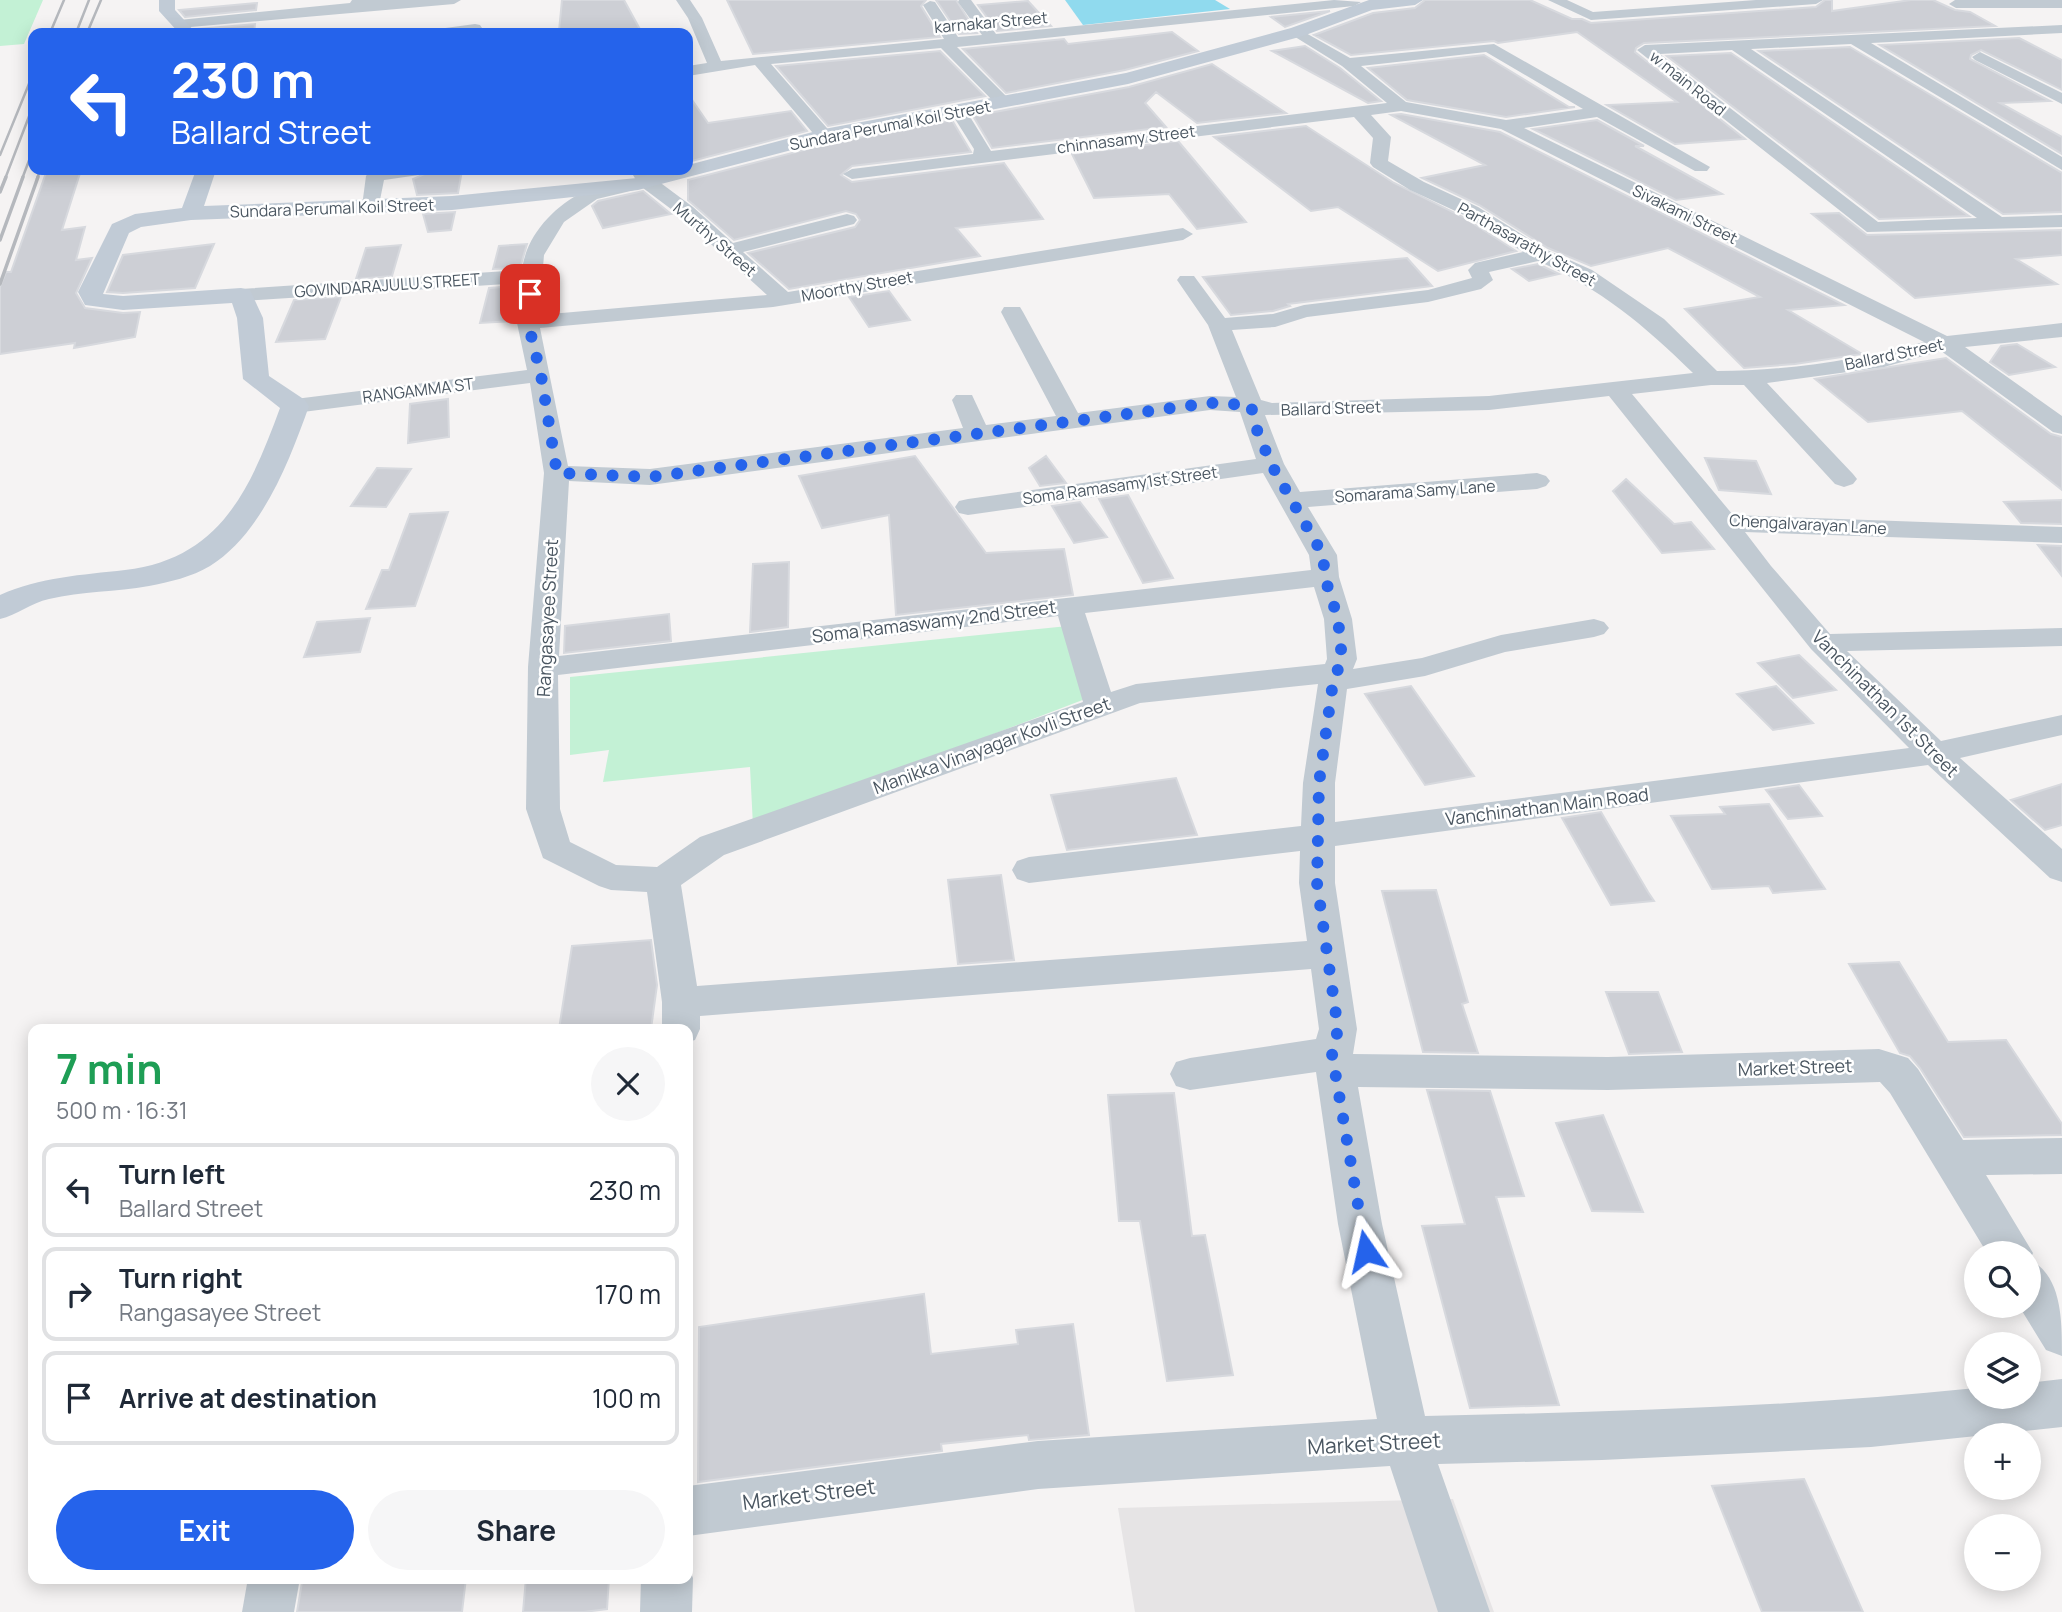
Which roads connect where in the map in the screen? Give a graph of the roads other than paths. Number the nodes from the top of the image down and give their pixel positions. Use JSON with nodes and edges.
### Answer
{"nodes":[{"id":1,"x":167,"y":0,"type":"edge"},
{"id":2,"x":454,"y":0,"type":"edge"},
{"id":3,"x":682,"y":0,"type":"edge"},
{"id":4,"x":1415,"y":0,"type":"edge"},
{"id":5,"x":1555,"y":0,"type":"edge"},
{"id":6,"x":1816,"y":0,"type":"edge"},
{"id":7,"x":403,"y":2,"type":"edge"},
{"id":8,"x":965,"y":2,"type":"dead end"},
{"id":9,"x":1357,"y":2,"type":"edge"},
{"id":10,"x":357,"y":4,"type":"edge"},
{"id":11,"x":1956,"y":4,"type":"dead end"},
{"id":12,"x":2062,"y":4,"type":"edge"},
{"id":13,"x":930,"y":5,"type":"dead end"},
{"id":14,"x":288,"y":7,"type":"edge"},
{"id":15,"x":183,"y":28,"type":"edge"},
{"id":16,"x":189,"y":28,"type":"edge"},
{"id":17,"x":2062,"y":29,"type":"edge"},
{"id":18,"x":1297,"y":32,"type":"junction"},
{"id":19,"x":992,"y":39,"type":"junction"},
{"id":20,"x":1853,"y":39,"type":"junction"},
{"id":21,"x":950,"y":43,"type":"junction"},
{"id":22,"x":1736,"y":46,"type":"junction"},
{"id":23,"x":1980,"y":57,"type":"dead end"},
{"id":24,"x":759,"y":60,"type":"junction"},
{"id":25,"x":1346,"y":64,"type":"junction"},
{"id":26,"x":715,"y":65,"type":"junction"},
{"id":27,"x":693,"y":70,"type":"edge"},
{"id":28,"x":2059,"y":95,"type":"edge"},
{"id":29,"x":1003,"y":102,"type":"junction"},
{"id":30,"x":1401,"y":106,"type":"junction"},
{"id":31,"x":958,"y":111,"type":"junction"},
{"id":32,"x":1359,"y":112,"type":"junction"},
{"id":33,"x":1600,"y":112,"type":"junction"},
{"id":34,"x":1506,"y":125,"type":"junction"},
{"id":35,"x":824,"y":135,"type":"junction"},
{"id":36,"x":981,"y":156,"type":"junction"},
{"id":37,"x":2062,"y":165,"type":"edge"},
{"id":38,"x":693,"y":166,"type":"edge"},
{"id":39,"x":1701,"y":167,"type":"dead end"},
{"id":40,"x":852,"y":174,"type":"dead end"},
{"id":41,"x":204,"y":175,"type":"edge"},
{"id":42,"x":382,"y":175,"type":"edge"},
{"id":43,"x":641,"y":179,"type":"edge"},
{"id":44,"x":371,"y":206,"type":"junction"},
{"id":45,"x":191,"y":213,"type":"junction"},
{"id":46,"x":846,"y":220,"type":"dead end"},
{"id":47,"x":2062,"y":221,"type":"edge"},
{"id":48,"x":1997,"y":223,"type":"junction"},
{"id":49,"x":1184,"y":234,"type":"dead end"},
{"id":50,"x":728,"y":250,"type":"junction"},
{"id":51,"x":1540,"y":254,"type":"junction"},
{"id":52,"x":532,"y":276,"type":"junction"},
{"id":53,"x":1187,"y":280,"type":"dead end"},
{"id":54,"x":242,"y":295,"type":"junction"},
{"id":55,"x":783,"y":299,"type":"junction"},
{"id":56,"x":1013,"y":312,"type":"dead end"},
{"id":57,"x":528,"y":323,"type":"junction"},
{"id":58,"x":1219,"y":325,"type":"junction"},
{"id":59,"x":2062,"y":330,"type":"edge"},
{"id":60,"x":1944,"y":343,"type":"junction"},
{"id":61,"x":541,"y":375,"type":"junction"},
{"id":62,"x":1711,"y":378,"type":"junction"},
{"id":63,"x":1750,"y":378,"type":"junction"},
{"id":64,"x":1616,"y":390,"type":"junction"},
{"id":65,"x":964,"y":400,"type":"dead end"},
{"id":66,"x":1251,"y":405,"type":"junction"},
{"id":67,"x":295,"y":406,"type":"junction"},
{"id":68,"x":1071,"y":422,"type":"junction"},
{"id":69,"x":2062,"y":427,"type":"edge"},
{"id":70,"x":976,"y":432,"type":"junction"},
{"id":71,"x":1271,"y":464,"type":"junction"},
{"id":72,"x":557,"y":473,"type":"junction"},
{"id":73,"x":1844,"y":479,"type":"dead end"},
{"id":74,"x":1537,"y":481,"type":"dead end"},
{"id":75,"x":1294,"y":500,"type":"junction"},
{"id":76,"x":968,"y":507,"type":"dead end"},
{"id":77,"x":1726,"y":523,"type":"junction"},
{"id":78,"x":2062,"y":535,"type":"edge"},
{"id":79,"x":1325,"y":578,"type":"junction"},
{"id":80,"x":1069,"y":607,"type":"junction"},
{"id":81,"x":0,"y":609,"type":"edge"},
{"id":82,"x":1594,"y":628,"type":"dead end"},
{"id":83,"x":2062,"y":637,"type":"edge"},
{"id":84,"x":1821,"y":643,"type":"junction"},
{"id":85,"x":542,"y":667,"type":"junction"},
{"id":86,"x":1336,"y":677,"type":"junction"},
{"id":87,"x":1100,"y":707,"type":"junction"},
{"id":88,"x":2062,"y":725,"type":"edge"},
{"id":89,"x":1932,"y":754,"type":"junction"},
{"id":90,"x":1318,"y":836,"type":"junction"},
{"id":91,"x":2062,"y":869,"type":"edge"},
{"id":92,"x":1029,"y":870,"type":"dead end"},
{"id":93,"x":663,"y":880,"type":"junction"},
{"id":94,"x":1327,"y":954,"type":"junction"},
{"id":95,"x":681,"y":1015,"type":"edge"},
{"id":96,"x":1335,"y":1062,"type":"junction"},
{"id":97,"x":1190,"y":1074,"type":"dead end"},
{"id":98,"x":2062,"y":1156,"type":"edge"},
{"id":99,"x":1952,"y":1158,"type":"junction"},
{"id":100,"x":2004,"y":1241,"type":"edge"},
{"id":101,"x":2041,"y":1301,"type":"edge"},
{"id":102,"x":2062,"y":1334,"type":"edge"},
{"id":103,"x":2062,"y":1403,"type":"edge"},
{"id":104,"x":1406,"y":1441,"type":"junction"},
{"id":105,"x":693,"y":1510,"type":"edge"},
{"id":106,"x":274,"y":1584,"type":"edge"},
{"id":107,"x":667,"y":1584,"type":"edge"},
{"id":108,"x":268,"y":1612,"type":"edge"},
{"id":109,"x":666,"y":1612,"type":"edge"},
{"id":110,"x":1464,"y":1612,"type":"edge"}],
"edges":[{"from":1,"to":15,"type":"street"},
{"from":2,"to":7,"type":"street"},
{"from":3,"to":26,"type":"street"},
{"from":4,"to":9,"type":"street","name":"Sundara Perumal Koil Street"},
{"from":5,"to":6,"type":"street"},
{"from":7,"to":10,"type":"street"},
{"from":8,"to":19,"type":"street"},
{"from":9,"to":18,"type":"street","name":"Sundara Perumal Koil Street"},
{"from":9,"to":19,"type":"street","name":"karnakar Street"},
{"from":10,"to":14,"type":"street"},
{"from":11,"to":12,"type":"street"},
{"from":13,"to":21,"type":"street"},
{"from":14,"to":16,"type":"street"},
{"from":17,"to":20,"type":"street","name":"w main Road"},
{"from":18,"to":25,"type":"street","name":"Sivakami Street"},
{"from":18,"to":29,"type":"street","name":"Sundara Perumal Koil Street"},
{"from":19,"to":21,"type":"street","name":"karnakar Street"},
{"from":20,"to":22,"type":"street","name":"w main Road"},
{"from":20,"to":37,"type":"street"},
{"from":21,"to":24,"type":"street","name":"karnakar Street"},
{"from":21,"to":29,"type":"street"},
{"from":22,"to":48,"type":"street"},
{"from":22,"to":48,"type":"street","name":"w main Road"},
{"from":23,"to":28,"type":"street"},
{"from":24,"to":26,"type":"street","name":"karnakar Street"},
{"from":24,"to":35,"type":"street"},
{"from":25,"to":30,"type":"street","name":"Sivakami Street"},
{"from":25,"to":33,"type":"street"},
{"from":26,"to":27,"type":"street"},
{"from":29,"to":31,"type":"street","name":"Sundara Perumal Koil Street"},
{"from":30,"to":32,"type":"street","name":"chinnasamy Street"},
{"from":30,"to":34,"type":"street","name":"Sivakami Street"},
{"from":31,"to":35,"type":"street","name":"Sundara Perumal Koil Street"},
{"from":31,"to":36,"type":"street"},
{"from":32,"to":36,"type":"street","name":"chinnasamy Street"},
{"from":32,"to":51,"type":"street","name":"Parthasarathy Street"},
{"from":33,"to":34,"type":"street"},
{"from":33,"to":39,"type":"street"},
{"from":34,"to":60,"type":"street","name":"Sivakami Street"},
{"from":35,"to":38,"type":"street","name":"Sundara Perumal Koil Street"},
{"from":36,"to":40,"type":"street","name":"chinnasamy Street"},
{"from":41,"to":45,"type":"street"},
{"from":42,"to":44,"type":"street"},
{"from":43,"to":44,"type":"street","name":"Sundara Perumal Koil Street"},
{"from":43,"to":50,"type":"street","name":"Murthy Street"},
{"from":43,"to":52,"type":"street","name":"Rangasayee Street"},
{"from":44,"to":45,"type":"street","name":"Sundara Perumal Koil Street"},
{"from":45,"to":54,"type":"street","name":"Sundara Perumal Koil Street"},
{"from":46,"to":50,"type":"street"},
{"from":47,"to":48,"type":"street","name":"w main Road"},
{"from":49,"to":55,"type":"street","name":"Moorthy Street"},
{"from":50,"to":55,"type":"street","name":"Murthy Street"},
{"from":51,"to":58,"type":"street"},
{"from":51,"to":62,"type":"street","name":"Parthasarathy Street"},
{"from":52,"to":54,"type":"street","name":"GOVINDARAJULU STREET"},
{"from":52,"to":57,"type":"street","name":"Rangasayee Street"},
{"from":53,"to":58,"type":"street"},
{"from":54,"to":67,"type":"street"},
{"from":55,"to":57,"type":"street","name":"Moorthy Street"},
{"from":56,"to":68,"type":"street"},
{"from":57,"to":61,"type":"street","name":"Rangasayee Street"},
{"from":58,"to":66,"type":"street"},
{"from":59,"to":60,"type":"street","name":"Ballard Street"},
{"from":60,"to":63,"type":"street","name":"Ballard Street"},
{"from":60,"to":69,"type":"street","name":"Sivakami Street"},
{"from":61,"to":67,"type":"street","name":"RANGAMMA ST"},
{"from":61,"to":72,"type":"street","name":"Rangasayee Street"},
{"from":62,"to":63,"type":"street","name":"Ballard Street"},
{"from":62,"to":64,"type":"street","name":"Ballard Street"},
{"from":63,"to":73,"type":"street"},
{"from":64,"to":66,"type":"street","name":"Ballard Street"},
{"from":64,"to":77,"type":"street","name":"Chengalvarayan Lane"},
{"from":65,"to":70,"type":"street"},
{"from":66,"to":68,"type":"street","name":"Ballard Street"},
{"from":66,"to":71,"type":"street"},
{"from":67,"to":81,"type":"street"},
{"from":68,"to":70,"type":"street","name":"Ballard Street"},
{"from":70,"to":72,"type":"street","name":"Ballard Street"},
{"from":71,"to":75,"type":"street"},
{"from":71,"to":76,"type":"street","name":"Soma Ramasamy1st Street"},
{"from":72,"to":85,"type":"street","name":"Rangasayee Street"},
{"from":74,"to":75,"type":"street","name":"Somarama Samy Lane"},
{"from":75,"to":79,"type":"street"},
{"from":77,"to":78,"type":"street","name":"Chengalvarayan Lane"},
{"from":77,"to":84,"type":"street","name":"Vanchinathan 1st Street"},
{"from":79,"to":80,"type":"street","name":"Soma Ramaswamy 2nd Street"},
{"from":79,"to":86,"type":"street"},
{"from":80,"to":85,"type":"street","name":"Soma Ramaswamy 2nd Street"},
{"from":80,"to":87,"type":"street"},
{"from":82,"to":86,"type":"street","name":"Manikka Vinayagar Kovli Street"},
{"from":83,"to":84,"type":"street"},
{"from":84,"to":89,"type":"street","name":"Vanchinathan 1st Street"},
{"from":85,"to":93,"type":"street","name":"Rangasayee Street"},
{"from":86,"to":87,"type":"street","name":"Manikka Vinayagar Kovli Street"},
{"from":86,"to":90,"type":"street"},
{"from":87,"to":93,"type":"street","name":"Manikka Vinayagar Kovli Street"},
{"from":88,"to":89,"type":"street","name":"Vanchinathan Main Road"},
{"from":89,"to":90,"type":"street","name":"Vanchinathan Main Road"},
{"from":89,"to":91,"type":"street","name":"Vanchinathan 1st Street"},
{"from":90,"to":92,"type":"street","name":"Vanchinathan Main Road"},
{"from":90,"to":94,"type":"street"},
{"from":93,"to":95,"type":"street"},
{"from":94,"to":95,"type":"street"},
{"from":94,"to":96,"type":"street"},
{"from":96,"to":97,"type":"street","name":"Market Street"},
{"from":96,"to":99,"type":"street","name":"Market Street"},
{"from":96,"to":104,"type":"street"},
{"from":98,"to":99,"type":"street"},
{"from":99,"to":100,"type":"street","name":"Market Street"},
{"from":101,"to":102,"type":"street"},
{"from":103,"to":104,"type":"street","name":"Market Street"},
{"from":104,"to":105,"type":"street","name":"Market Street"},
{"from":104,"to":110,"type":"street"},
{"from":106,"to":108,"type":"street"},
{"from":107,"to":109,"type":"street"}]}
